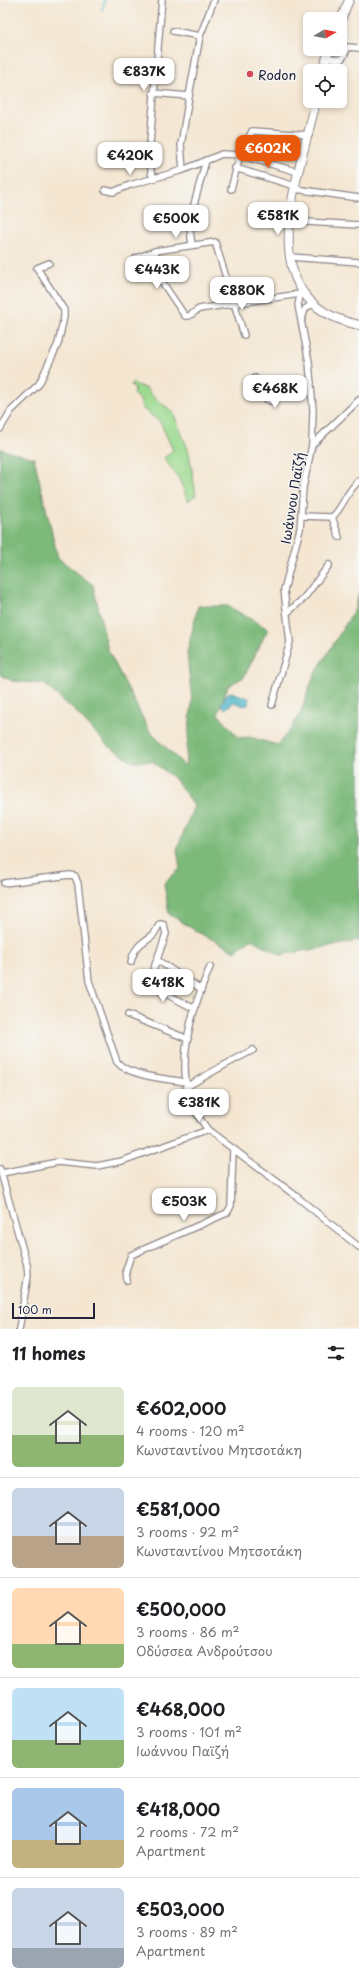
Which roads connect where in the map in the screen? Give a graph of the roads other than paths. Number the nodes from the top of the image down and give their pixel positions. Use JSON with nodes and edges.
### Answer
{"nodes":[{"id":1,"x":162,"y":0,"type":"edge"},
{"id":2,"x":214,"y":0,"type":"edge"},
{"id":3,"x":349,"y":0,"type":"edge"},
{"id":4,"x":344,"y":12,"type":"edge"},
{"id":5,"x":173,"y":32,"type":"dead end"},
{"id":6,"x":200,"y":36,"type":"junction"},
{"id":7,"x":359,"y":48,"type":"edge"},
{"id":8,"x":326,"y":57,"type":"joint"},
{"id":9,"x":324,"y":64,"type":"edge"},
{"id":10,"x":153,"y":93,"type":"junction"},
{"id":11,"x":189,"y":96,"type":"junction"},
{"id":12,"x":315,"y":108,"type":"edge"},
{"id":13,"x":309,"y":134,"type":"junction"},
{"id":14,"x":240,"y":155,"type":"junction"},
{"id":15,"x":206,"y":160,"type":"junction"},
{"id":16,"x":235,"y":168,"type":"junction"},
{"id":17,"x":184,"y":170,"type":"junction"},
{"id":18,"x":298,"y":172,"type":"junction"},
{"id":19,"x":154,"y":178,"type":"junction"},
{"id":20,"x":295,"y":188,"type":"junction"},
{"id":21,"x":105,"y":190,"type":"dead end"},
{"id":22,"x":231,"y":190,"type":"dead end"},
{"id":23,"x":359,"y":198,"type":"edge"},
{"id":24,"x":288,"y":221,"type":"junction"},
{"id":25,"x":359,"y":225,"type":"edge"},
{"id":26,"x":192,"y":245,"type":"junction"},
{"id":27,"x":155,"y":251,"type":"junction"},
{"id":28,"x":290,"y":257,"type":"junction"},
{"id":29,"x":136,"y":258,"type":"dead end"},
{"id":30,"x":359,"y":262,"type":"edge"},
{"id":31,"x":49,"y":263,"type":"dead end"},
{"id":32,"x":300,"y":292,"type":"junction"},
{"id":33,"x":235,"y":304,"type":"junction"},
{"id":34,"x":312,"y":304,"type":"junction"},
{"id":35,"x":298,"y":308,"type":"junction"},
{"id":36,"x":305,"y":309,"type":"junction"},
{"id":37,"x":302,"y":321,"type":"junction"},
{"id":38,"x":359,"y":325,"type":"edge"},
{"id":39,"x":244,"y":335,"type":"dead end"},
{"id":40,"x":255,"y":378,"type":"dead end"},
{"id":41,"x":311,"y":382,"type":"junction"},
{"id":42,"x":359,"y":400,"type":"edge"},
{"id":43,"x":0,"y":429,"type":"edge"},
{"id":44,"x":312,"y":445,"type":"junction"},
{"id":45,"x":359,"y":481,"type":"edge"},
{"id":46,"x":302,"y":516,"type":"junction"},
{"id":47,"x":332,"y":517,"type":"junction"},
{"id":48,"x":340,"y":537,"type":"dead end"},
{"id":49,"x":328,"y":565,"type":"dead end"},
{"id":50,"x":287,"y":613,"type":"junction"},
{"id":51,"x":272,"y":705,"type":"dead end"},
{"id":52,"x":4,"y":883,"type":"dead end"},
{"id":53,"x":157,"y":960,"type":"junction"},
{"id":54,"x":131,"y":962,"type":"dead end"},
{"id":55,"x":210,"y":967,"type":"dead end"},
{"id":56,"x":138,"y":980,"type":"dead end"},
{"id":57,"x":148,"y":985,"type":"junction"},
{"id":58,"x":201,"y":989,"type":"junction"},
{"id":59,"x":195,"y":1009,"type":"junction"},
{"id":60,"x":128,"y":1015,"type":"dead end"},
{"id":61,"x":188,"y":1039,"type":"junction"},
{"id":62,"x":253,"y":1050,"type":"dead end"},
{"id":63,"x":186,"y":1085,"type":"junction"},
{"id":64,"x":208,"y":1130,"type":"junction"},
{"id":65,"x":233,"y":1149,"type":"junction"},
{"id":66,"x":1,"y":1171,"type":"edge"},
{"id":67,"x":359,"y":1248,"type":"edge"},
{"id":68,"x":127,"y":1280,"type":"dead end"},
{"id":69,"x":19,"y":1329,"type":"edge"}],
"edges":[{"from":1,"to":10,"type":"street"},
{"from":2,"to":6,"type":"street"},
{"from":3,"to":4,"type":"main road"},
{"from":5,"to":6,"type":"street"},
{"from":6,"to":11,"type":"street"},
{"from":7,"to":8,"type":"street"},
{"from":8,"to":9,"type":"main road"},
{"from":10,"to":11,"type":"street"},
{"from":10,"to":19,"type":"street"},
{"from":11,"to":17,"type":"street"},
{"from":12,"to":13,"type":"main road"},
{"from":13,"to":14,"type":"street"},
{"from":13,"to":18,"type":"main road"},
{"from":14,"to":15,"type":"street"},
{"from":14,"to":16,"type":"street"},
{"from":14,"to":18,"type":"street"},
{"from":15,"to":17,"type":"street"},
{"from":15,"to":26,"type":"street"},
{"from":16,"to":20,"type":"street"},
{"from":16,"to":22,"type":"street"},
{"from":17,"to":19,"type":"street"},
{"from":18,"to":20,"type":"main road"},
{"from":19,"to":21,"type":"street"},
{"from":20,"to":23,"type":"street"},
{"from":20,"to":24,"type":"main road"},
{"from":24,"to":25,"type":"street"},
{"from":24,"to":28,"type":"main road"},
{"from":26,"to":27,"type":"street"},
{"from":26,"to":33,"type":"street"},
{"from":27,"to":29,"type":"street"},
{"from":27,"to":33,"type":"street"},
{"from":28,"to":30,"type":"street"},
{"from":28,"to":32,"type":"main road"},
{"from":31,"to":43,"type":"street"},
{"from":32,"to":33,"type":"street"},
{"from":32,"to":34,"type":"main road"},
{"from":32,"to":35,"type":"street","name":"Ιωάννου Παϊζή"},
{"from":33,"to":39,"type":"street"},
{"from":34,"to":36,"type":"street"},
{"from":34,"to":38,"type":"main road"},
{"from":35,"to":36,"type":"street"},
{"from":35,"to":37,"type":"street","name":"Ιωάννου Παϊζή"},
{"from":36,"to":37,"type":"street"},
{"from":37,"to":41,"type":"street","name":"Ιωάννου Παϊζή"},
{"from":40,"to":41,"type":"street"},
{"from":41,"to":44,"type":"street","name":"Ιωάννου Παϊζή"},
{"from":42,"to":44,"type":"street"},
{"from":44,"to":46,"type":"street","name":"Ιωάννου Παϊζή"},
{"from":45,"to":47,"type":"street"},
{"from":46,"to":47,"type":"street"},
{"from":46,"to":50,"type":"street","name":"Ιωάννου Παϊζή"},
{"from":47,"to":48,"type":"street"},
{"from":49,"to":50,"type":"street"},
{"from":50,"to":51,"type":"street","name":"Ιωάννου Παϊζή"},
{"from":52,"to":63,"type":"street"},
{"from":53,"to":54,"type":"street"},
{"from":53,"to":57,"type":"street"},
{"from":53,"to":58,"type":"street"},
{"from":55,"to":58,"type":"street"},
{"from":56,"to":57,"type":"street"},
{"from":57,"to":59,"type":"street"},
{"from":58,"to":59,"type":"street"},
{"from":59,"to":61,"type":"street"},
{"from":60,"to":61,"type":"street"},
{"from":61,"to":63,"type":"street"},
{"from":62,"to":63,"type":"street"},
{"from":63,"to":64,"type":"street"},
{"from":64,"to":65,"type":"street"},
{"from":64,"to":66,"type":"street"},
{"from":65,"to":67,"type":"street"},
{"from":65,"to":68,"type":"street"},
{"from":66,"to":69,"type":"street"}]}
